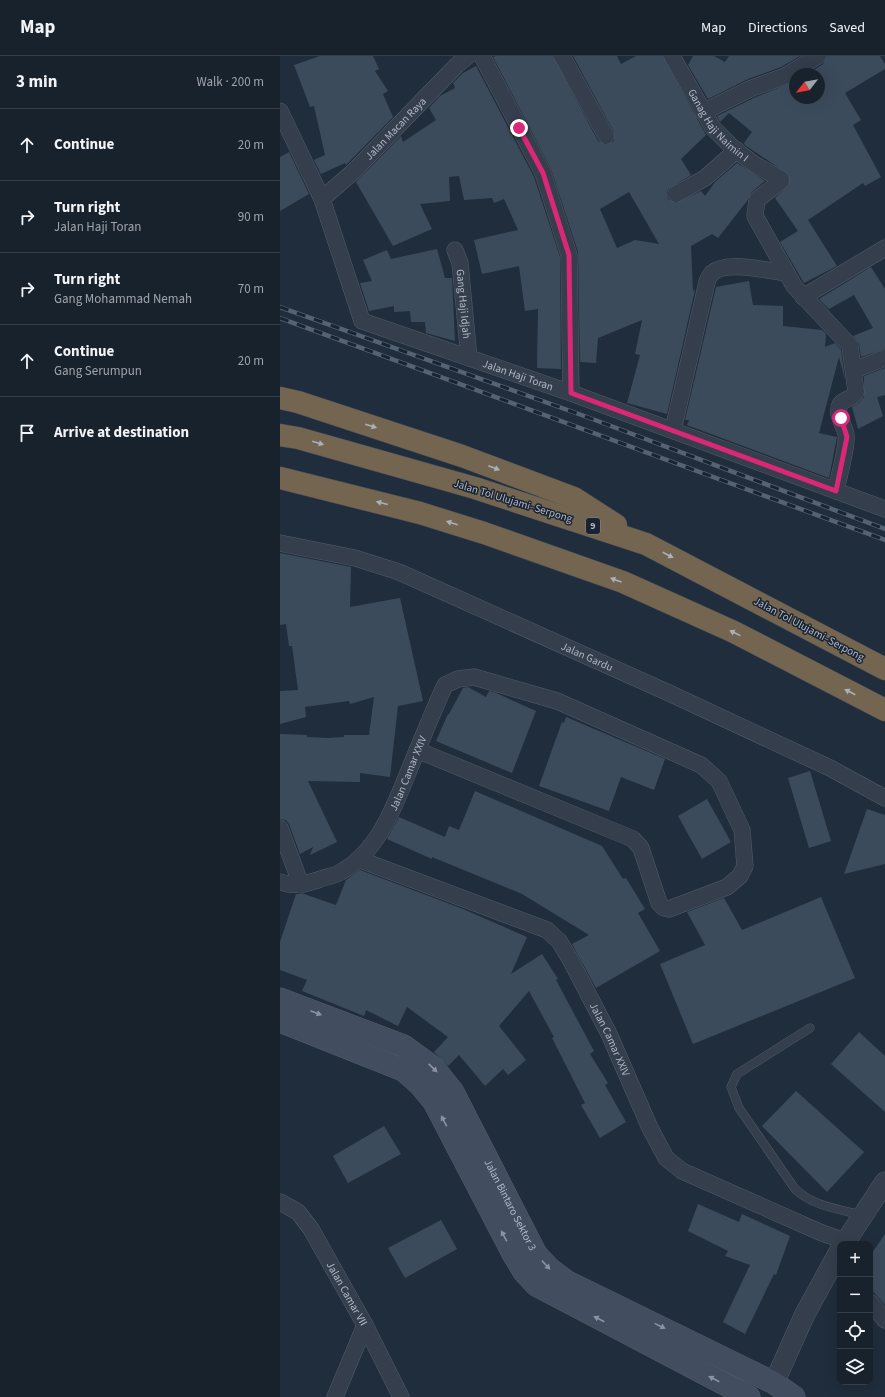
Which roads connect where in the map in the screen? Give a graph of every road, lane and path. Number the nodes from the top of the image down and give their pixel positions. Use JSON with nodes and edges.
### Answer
{"nodes":[{"id":1,"x":468,"y":56,"type":"edge"},
{"id":2,"x":482,"y":56,"type":"edge"},
{"id":3,"x":562,"y":56,"type":"edge"},
{"id":4,"x":672,"y":56,"type":"edge"},
{"id":5,"x":818,"y":56,"type":"edge"},
{"id":6,"x":280,"y":111,"type":"edge"},
{"id":7,"x":703,"y":112,"type":"junction"},
{"id":8,"x":606,"y":136,"type":"dead end"},
{"id":9,"x":286,"y":141,"type":"edge"},
{"id":10,"x":737,"y":150,"type":"junction"},
{"id":11,"x":676,"y":194,"type":"dead end"},
{"id":12,"x":322,"y":199,"type":"junction"},
{"id":13,"x":885,"y":248,"type":"edge"},
{"id":14,"x":455,"y":250,"type":"dead end"},
{"id":15,"x":787,"y":273,"type":"junction"},
{"id":16,"x":803,"y":297,"type":"junction"},
{"id":17,"x":469,"y":358,"type":"junction"},
{"id":18,"x":885,"y":358,"type":"edge"},
{"id":19,"x":854,"y":370,"type":"junction"},
{"id":20,"x":571,"y":393,"type":"junction"},
{"id":21,"x":280,"y":398,"type":"edge"},
{"id":22,"x":673,"y":430,"type":"junction"},
{"id":23,"x":280,"y":435,"type":"edge"},
{"id":24,"x":280,"y":478,"type":"edge"},
{"id":25,"x":836,"y":491,"type":"junction"},
{"id":26,"x":885,"y":509,"type":"edge"},
{"id":27,"x":280,"y":543,"type":"edge"},
{"id":28,"x":646,"y":544,"type":"junction"},
{"id":29,"x":885,"y":669,"type":"edge"},
{"id":30,"x":885,"y":710,"type":"edge"},
{"id":31,"x":417,"y":750,"type":"junction"},
{"id":32,"x":885,"y":798,"type":"edge"},
{"id":33,"x":280,"y":828,"type":"edge"},
{"id":34,"x":358,"y":859,"type":"junction"},
{"id":35,"x":280,"y":882,"type":"edge"},
{"id":36,"x":301,"y":885,"type":"junction"},
{"id":37,"x":280,"y":999,"type":"edge"},
{"id":38,"x":280,"y":1021,"type":"edge"},
{"id":39,"x":810,"y":1028,"type":"dead end"},
{"id":40,"x":885,"y":1182,"type":"edge"},
{"id":41,"x":280,"y":1202,"type":"edge"},
{"id":42,"x":862,"y":1215,"type":"junction"},
{"id":43,"x":847,"y":1241,"type":"edge"},
{"id":44,"x":837,"y":1247,"type":"edge"},
{"id":45,"x":837,"y":1258,"type":"edge"},
{"id":46,"x":873,"y":1306,"type":"edge"},
{"id":47,"x":885,"y":1320,"type":"edge"},
{"id":48,"x":365,"y":1325,"type":"junction"},
{"id":49,"x":771,"y":1390,"type":"edge"},
{"id":50,"x":338,"y":1396,"type":"edge"},
{"id":51,"x":401,"y":1397,"type":"edge"},
{"id":52,"x":749,"y":1397,"type":"edge"},
{"id":53,"x":794,"y":1397,"type":"edge"}],
"edges":[{"from":1,"to":12,"type":"street","name":"Jalan Macan Raya"},
{"from":2,"to":20,"type":"street"},
{"from":3,"to":8,"type":"street"},
{"from":4,"to":7,"type":"street","name":"Ganag Haji Naimin I"},
{"from":5,"to":7,"type":"street"},
{"from":6,"to":9,"type":"street","name":"Jalan Haji Toran"},
{"from":7,"to":10,"type":"street","name":"Ganag Haji Naimin I"},
{"from":9,"to":12,"type":"street","name":"Jalan Haji Toran"},
{"from":10,"to":11,"type":"street"},
{"from":10,"to":15,"type":"street","name":"Ganag Haji Naimin I"},
{"from":12,"to":17,"type":"street","name":"Jalan Haji Toran"},
{"from":13,"to":16,"type":"street"},
{"from":14,"to":17,"type":"street","name":"Gang Haji Idjah"},
{"from":15,"to":16,"type":"street"},
{"from":15,"to":22,"type":"street"},
{"from":16,"to":19,"type":"street"},
{"from":17,"to":20,"type":"street","name":"Jalan Haji Toran"},
{"from":18,"to":19,"type":"street"},
{"from":19,"to":25,"type":"street"},
{"from":20,"to":22,"type":"street","name":"Jalan Haji Toran"},
{"from":21,"to":28,"type":"highway","one_way":true},
{"from":22,"to":25,"type":"street","name":"Jalan Haji Toran"},
{"from":23,"to":28,"type":"highway","name":"Jalan Tol Ulujami–Serpong","number":"9","one_way":true},
{"from":30,"to":24,"type":"highway","one_way":true},
{"from":25,"to":26,"type":"street","name":"Jalan Haji Toran"},
{"from":27,"to":32,"type":"street","name":"Jalan Gardu"},
{"from":28,"to":29,"type":"highway","name":"Jalan Tol Ulujami–Serpong","number":"9","one_way":true},
{"from":31,"to":31,"type":"street","name":"Jalan Camar XXIV"},
{"from":31,"to":34,"type":"street","name":"Jalan Camar XXIV"},
{"from":33,"to":36,"type":"street"},
{"from":34,"to":36,"type":"street","name":"Jalan Camar XXIV"},
{"from":34,"to":44,"type":"street","name":"Jalan Camar XXIV"},
{"from":35,"to":36,"type":"street","name":"Jalan Camar XXIV"},
{"from":37,"to":49,"type":"main road","name":"Jalan Bintaro Sektor 3","one_way":true},
{"from":52,"to":38,"type":"main road","name":"Jalan Bintaro Sektor 3","one_way":true},
{"from":39,"to":42,"type":"lane"},
{"from":40,"to":42,"type":"street"},
{"from":41,"to":48,"type":"street","name":"Jalan Camar VII"},
{"from":42,"to":43,"type":"street"},
{"from":45,"to":49,"type":"street"},
{"from":46,"to":47,"type":"street"},
{"from":48,"to":50,"type":"street"},
{"from":48,"to":51,"type":"street","name":"Jalan Camar VII"},
{"from":49,"to":53,"type":"main road","name":"Jalan Bintaro Sektor 3"}]}
